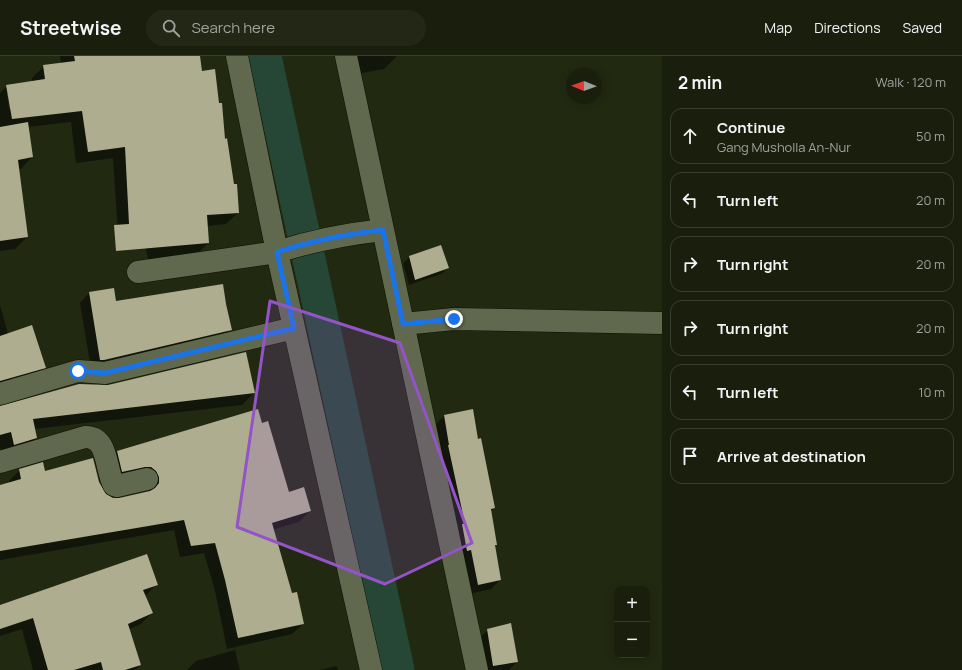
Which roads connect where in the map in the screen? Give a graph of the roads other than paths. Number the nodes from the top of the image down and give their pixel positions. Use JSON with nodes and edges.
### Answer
{"nodes":[{"id":1,"x":237,"y":56,"type":"edge"},
{"id":2,"x":346,"y":56,"type":"edge"},
{"id":3,"x":383,"y":230,"type":"junction"},
{"id":4,"x":283,"y":250,"type":"junction"},
{"id":5,"x":138,"y":272,"type":"dead end"},
{"id":6,"x":662,"y":323,"type":"edge"},
{"id":7,"x":403,"y":324,"type":"junction"},
{"id":8,"x":294,"y":328,"type":"junction"},
{"id":9,"x":0,"y":394,"type":"edge"},
{"id":10,"x":0,"y":462,"type":"edge"},
{"id":11,"x":147,"y":479,"type":"dead end"},
{"id":12,"x":371,"y":670,"type":"edge"},
{"id":13,"x":477,"y":670,"type":"edge"}],
"edges":[{"from":1,"to":4,"type":"street"},
{"from":2,"to":3,"type":"street"},
{"from":3,"to":4,"type":"street"},
{"from":3,"to":7,"type":"street"},
{"from":4,"to":5,"type":"street"},
{"from":4,"to":8,"type":"street"},
{"from":6,"to":7,"type":"street"},
{"from":7,"to":13,"type":"street"},
{"from":8,"to":9,"type":"street"},
{"from":8,"to":12,"type":"street"},
{"from":10,"to":11,"type":"street"}]}
